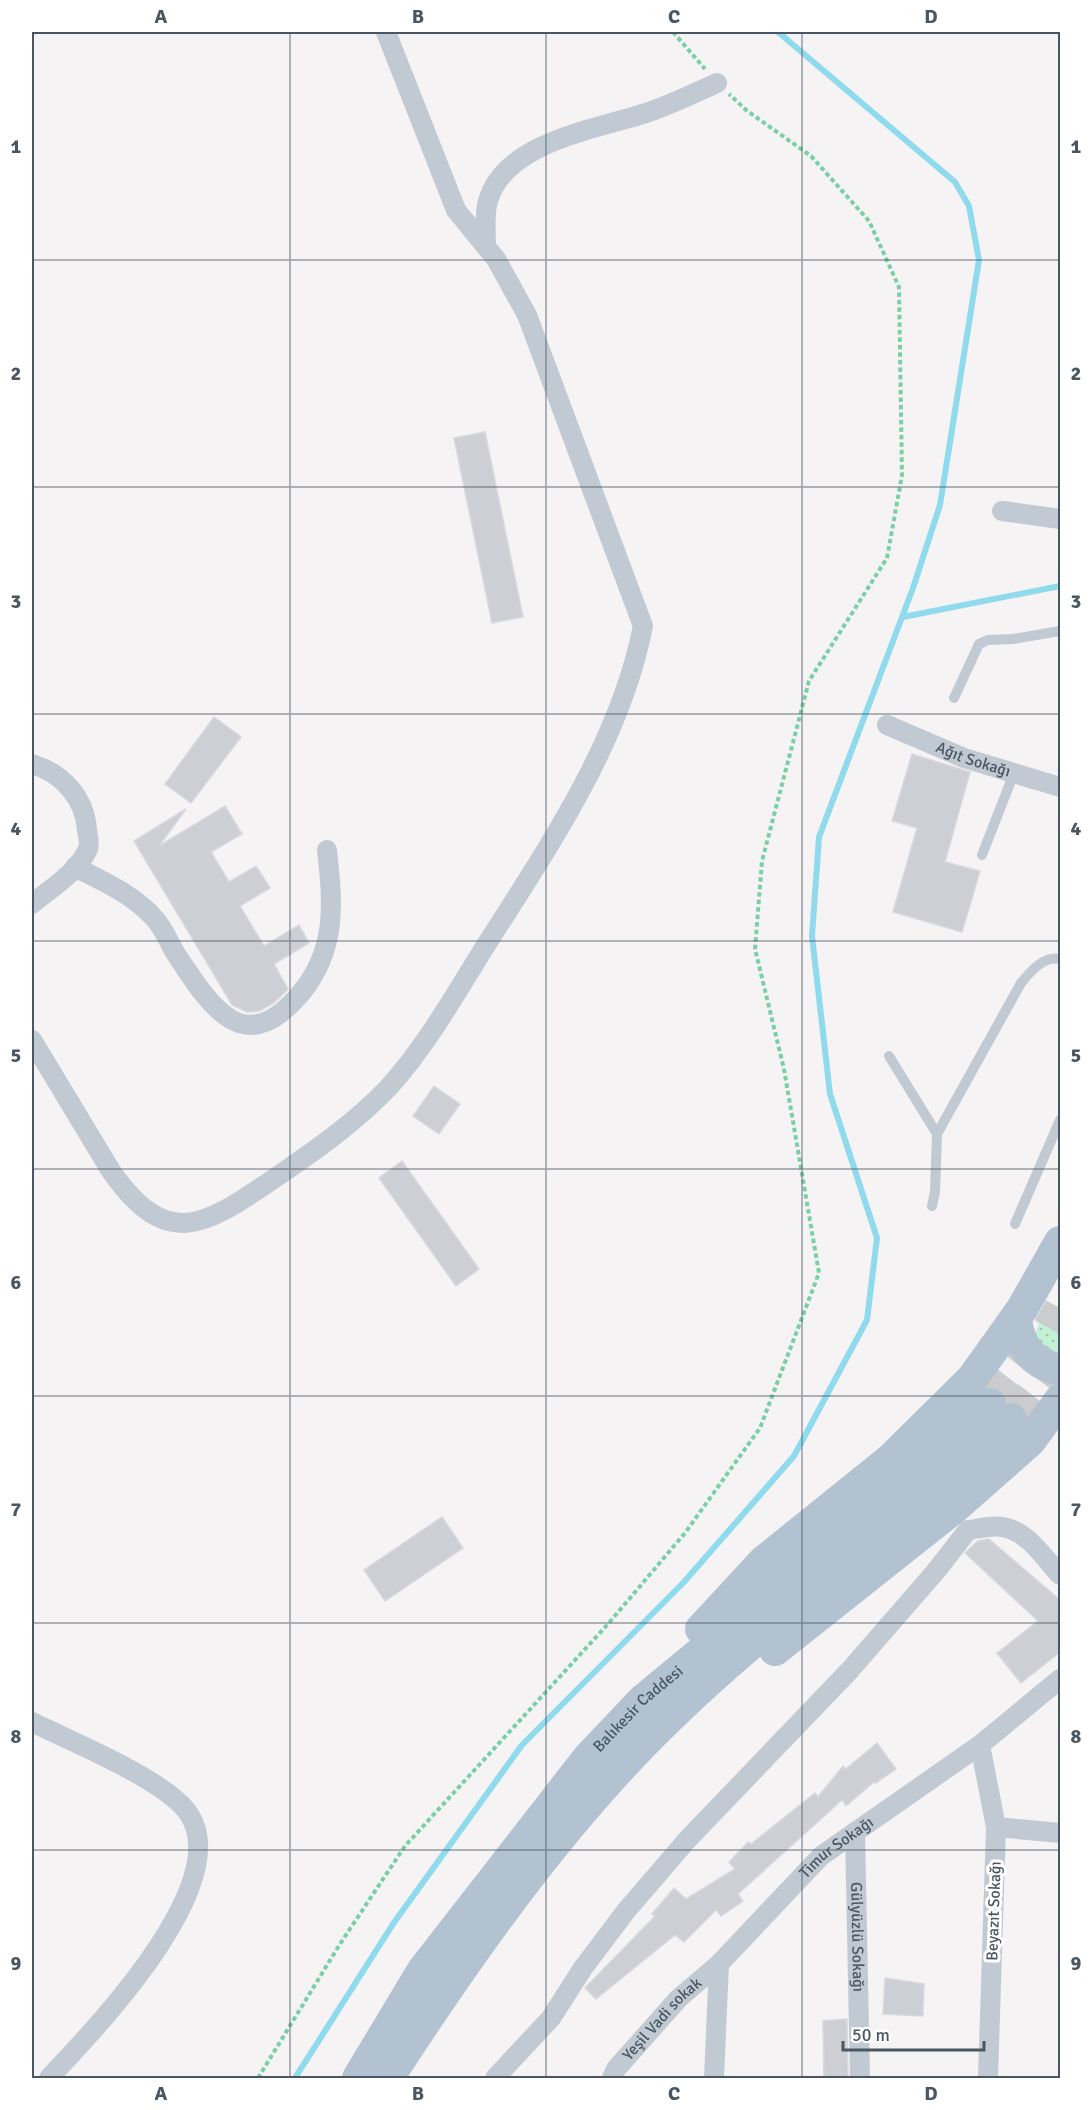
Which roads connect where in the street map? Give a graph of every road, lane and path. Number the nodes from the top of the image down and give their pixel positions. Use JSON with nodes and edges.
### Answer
{"nodes":[{"id":1,"x":386,"y":32,"type":"edge"},
{"id":2,"x":673,"y":32,"type":"edge"},
{"id":3,"x":717,"y":83,"type":"junction"},
{"id":4,"x":486,"y":246,"type":"junction"},
{"id":5,"x":1002,"y":511,"type":"dead end"},
{"id":6,"x":1060,"y":519,"type":"edge"},
{"id":7,"x":1060,"y":630,"type":"edge"},
{"id":8,"x":954,"y":698,"type":"dead end"},
{"id":9,"x":887,"y":725,"type":"dead end"},
{"id":10,"x":32,"y":764,"type":"edge"},
{"id":11,"x":1014,"y":773,"type":"junction"},
{"id":12,"x":1060,"y":787,"type":"edge"},
{"id":13,"x":327,"y":850,"type":"dead end"},
{"id":14,"x":982,"y":855,"type":"dead end"},
{"id":15,"x":75,"y":867,"type":"junction"},
{"id":16,"x":32,"y":904,"type":"edge"},
{"id":17,"x":1060,"y":959,"type":"edge"},
{"id":18,"x":32,"y":1040,"type":"edge"},
{"id":19,"x":889,"y":1056,"type":"dead end"},
{"id":20,"x":1060,"y":1120,"type":"edge"},
{"id":21,"x":937,"y":1134,"type":"junction"},
{"id":22,"x":932,"y":1206,"type":"dead end"},
{"id":23,"x":1016,"y":1224,"type":"dead end"},
{"id":24,"x":1060,"y":1242,"type":"edge"},
{"id":25,"x":1060,"y":1296,"type":"edge"},
{"id":26,"x":1023,"y":1307,"type":"junction"},
{"id":27,"x":1060,"y":1370,"type":"edge"},
{"id":28,"x":1060,"y":1400,"type":"edge"},
{"id":29,"x":1010,"y":1421,"type":"junction"},
{"id":30,"x":1060,"y":1431,"type":"edge"},
{"id":31,"x":1060,"y":1575,"type":"edge"},
{"id":32,"x":1060,"y":1679,"type":"edge"},
{"id":33,"x":643,"y":1700,"type":"junction"},
{"id":34,"x":32,"y":1722,"type":"edge"},
{"id":35,"x":980,"y":1745,"type":"junction"},
{"id":36,"x":996,"y":1827,"type":"junction"},
{"id":37,"x":855,"y":1832,"type":"junction"},
{"id":38,"x":1060,"y":1833,"type":"edge"},
{"id":39,"x":719,"y":1964,"type":"junction"},
{"id":40,"x":49,"y":2079,"type":"edge"},
{"id":41,"x":258,"y":2079,"type":"edge"},
{"id":42,"x":358,"y":2079,"type":"edge"},
{"id":43,"x":388,"y":2079,"type":"edge"},
{"id":44,"x":495,"y":2079,"type":"edge"},
{"id":45,"x":612,"y":2079,"type":"edge"},
{"id":46,"x":714,"y":2079,"type":"edge"},
{"id":47,"x":860,"y":2079,"type":"edge"},
{"id":48,"x":988,"y":2079,"type":"edge"}],
"edges":[{"from":1,"to":4,"type":"street"},
{"from":2,"to":3,"type":"path"},
{"from":3,"to":4,"type":"street"},
{"from":3,"to":41,"type":"path"},
{"from":4,"to":18,"type":"street"},
{"from":5,"to":6,"type":"street"},
{"from":7,"to":8,"type":"lane"},
{"from":9,"to":11,"type":"street","name":"Ağıt Sokağı"},
{"from":10,"to":15,"type":"street"},
{"from":11,"to":12,"type":"street","name":"Ağıt Sokağı"},
{"from":11,"to":14,"type":"lane"},
{"from":13,"to":15,"type":"street"},
{"from":15,"to":16,"type":"street"},
{"from":17,"to":21,"type":"lane"},
{"from":19,"to":21,"type":"lane"},
{"from":20,"to":23,"type":"lane"},
{"from":21,"to":22,"type":"lane"},
{"from":24,"to":26,"type":"main road"},
{"from":25,"to":26,"type":"main road"},
{"from":26,"to":27,"type":"main road"},
{"from":26,"to":33,"type":"main road"},
{"from":28,"to":29,"type":"main road"},
{"from":29,"to":30,"type":"main road"},
{"from":29,"to":33,"type":"main road","name":"Balıkesir Caddesi"},
{"from":29,"to":43,"type":"main road","name":"Balıkesir Caddesi"},
{"from":31,"to":44,"type":"street"},
{"from":32,"to":35,"type":"street","name":"Timur Sokağı"},
{"from":33,"to":42,"type":"main road","name":"Balıkesir Caddesi"},
{"from":34,"to":40,"type":"street"},
{"from":35,"to":36,"type":"street","name":"Beyazıt Sokağı"},
{"from":35,"to":37,"type":"street","name":"Timur Sokağı"},
{"from":36,"to":38,"type":"street"},
{"from":36,"to":48,"type":"street","name":"Beyazıt Sokağı"},
{"from":37,"to":39,"type":"street","name":"Timur Sokağı"},
{"from":37,"to":47,"type":"street","name":"Gülyüzlü Sokağı"},
{"from":39,"to":45,"type":"street","name":"Yeşil Vadi sokak"},
{"from":39,"to":46,"type":"street"}]}
